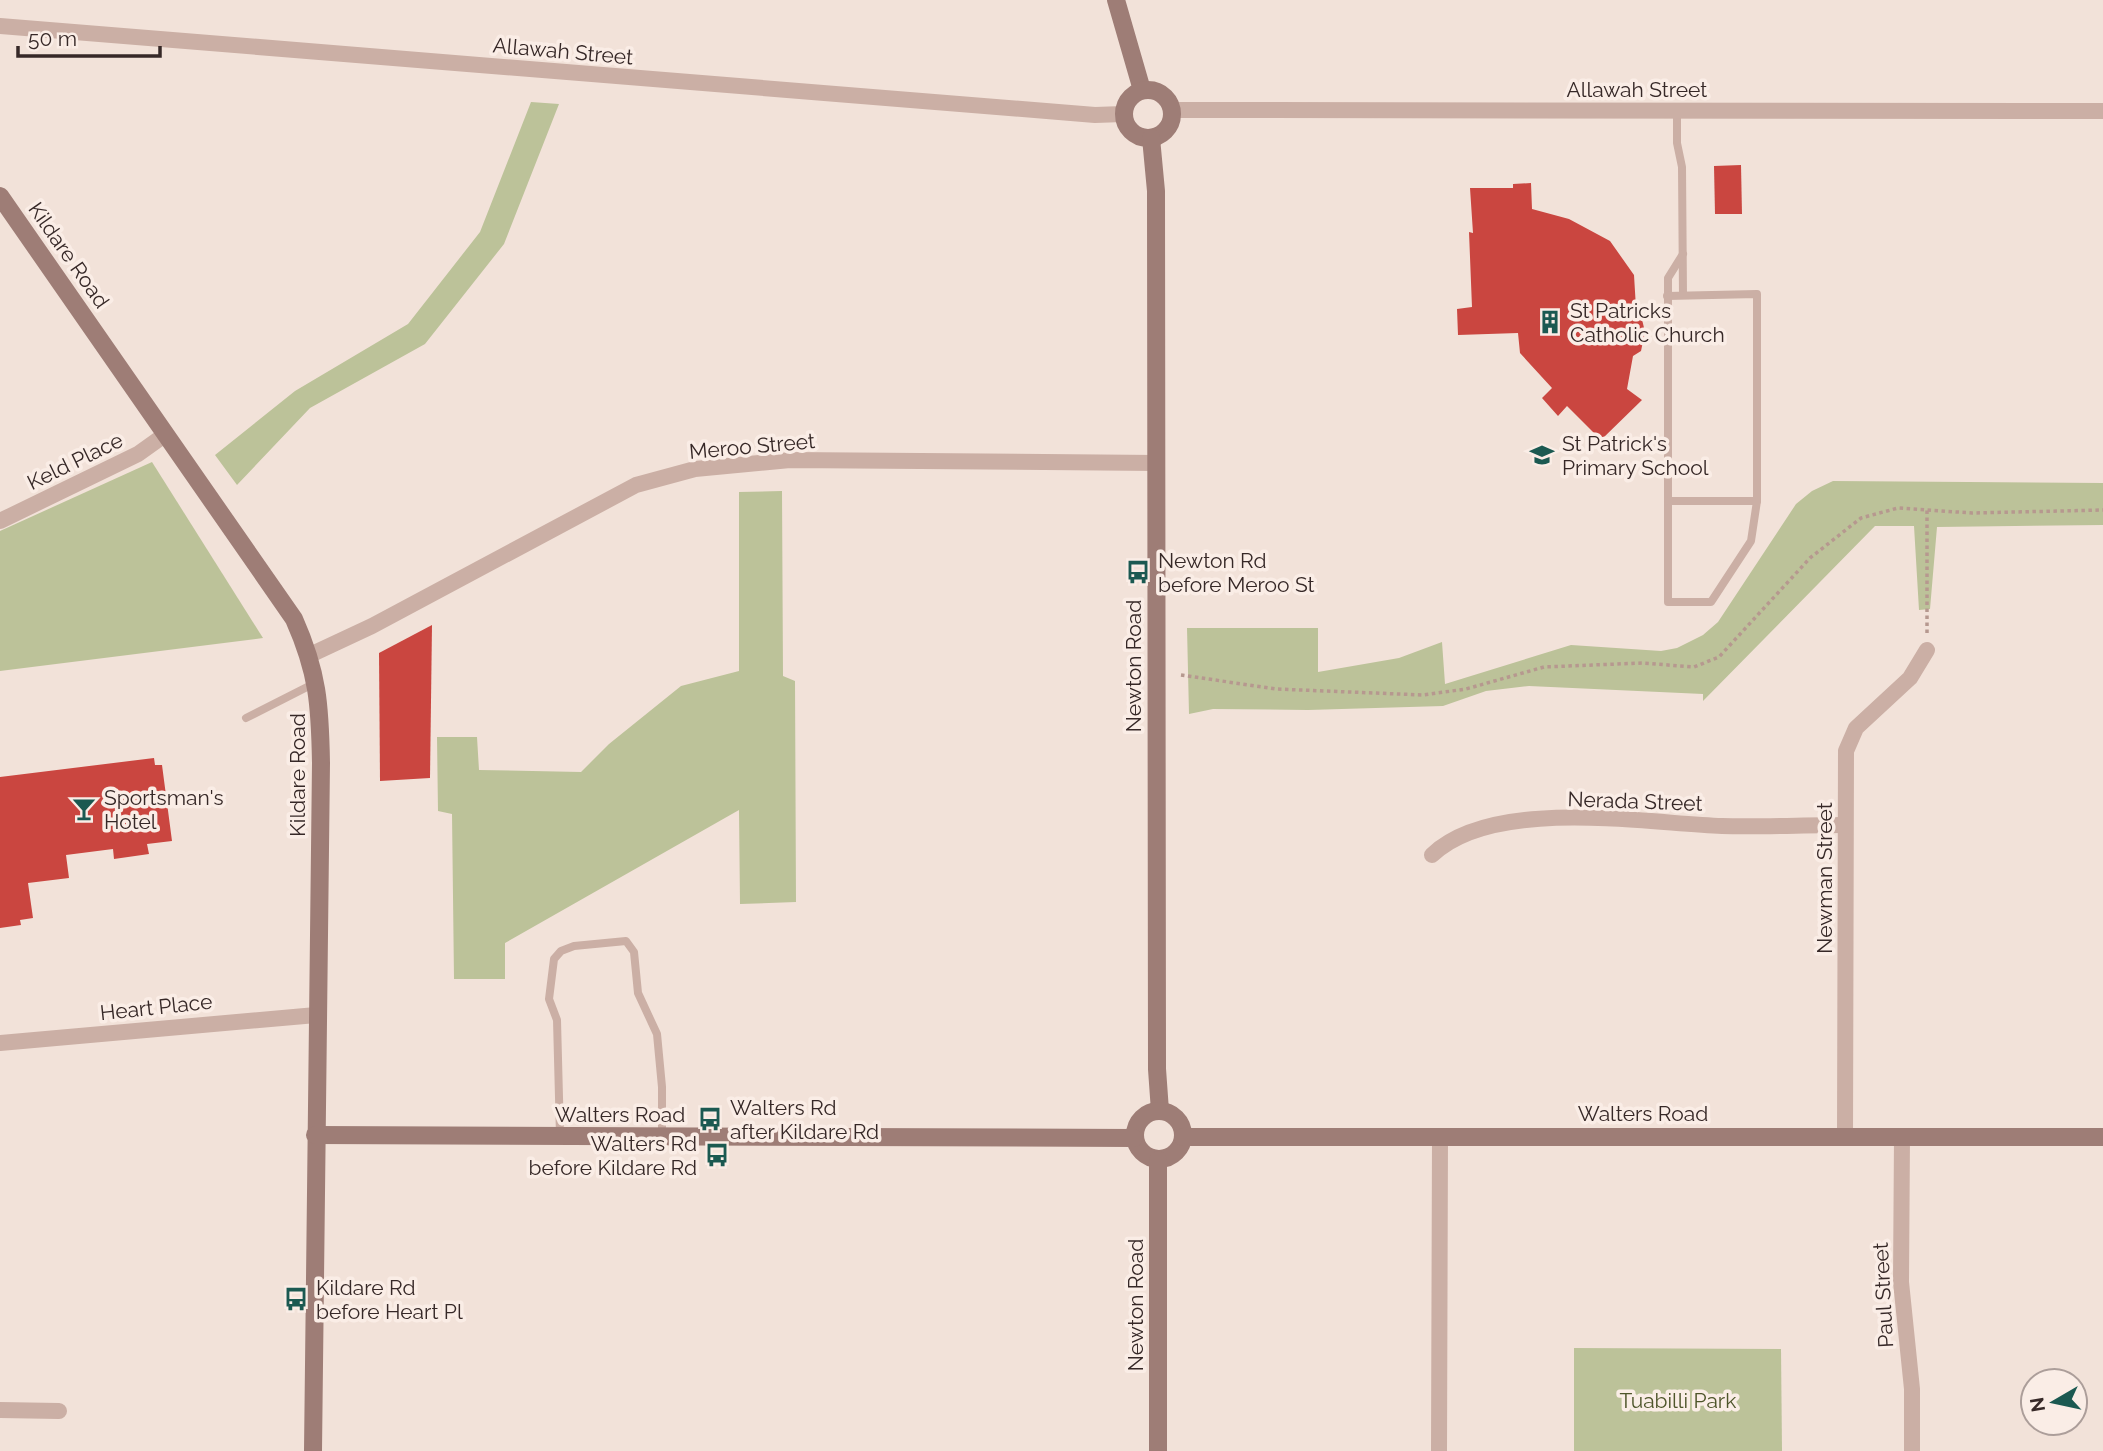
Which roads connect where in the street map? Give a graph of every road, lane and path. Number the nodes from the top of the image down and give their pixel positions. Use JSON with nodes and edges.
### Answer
{"nodes":[{"id":1,"x":1116,"y":0,"type":"edge"},
{"id":2,"x":0,"y":26,"type":"edge"},
{"id":3,"x":1142,"y":90,"type":"junction"},
{"id":4,"x":1171,"y":110,"type":"junction"},
{"id":5,"x":1677,"y":110,"type":"junction"},
{"id":6,"x":2103,"y":111,"type":"edge"},
{"id":7,"x":1124,"y":114,"type":"junction"},
{"id":8,"x":1151,"y":138,"type":"junction"},
{"id":9,"x":0,"y":196,"type":"edge"},
{"id":10,"x":1683,"y":254,"type":"junction"},
{"id":11,"x":1683,"y":295,"type":"junction"},
{"id":12,"x":1667,"y":296,"type":"junction"},
{"id":13,"x":166,"y":434,"type":"junction"},
{"id":14,"x":1157,"y":463,"type":"junction"},
{"id":15,"x":1668,"y":501,"type":"junction"},
{"id":16,"x":1757,"y":501,"type":"junction"},
{"id":17,"x":1927,"y":509,"type":"junction"},
{"id":18,"x":2103,"y":510,"type":"edge"},
{"id":19,"x":0,"y":521,"type":"edge"},
{"id":20,"x":1927,"y":650,"type":"joint"},
{"id":21,"x":310,"y":654,"type":"junction"},
{"id":22,"x":1181,"y":675,"type":"dead end"},
{"id":23,"x":317,"y":682,"type":"junction"},
{"id":24,"x":246,"y":718,"type":"dead end"},
{"id":25,"x":1845,"y":825,"type":"junction"},
{"id":26,"x":1432,"y":855,"type":"dead end"},
{"id":27,"x":316,"y":1015,"type":"junction"},
{"id":28,"x":0,"y":1043,"type":"edge"},
{"id":29,"x":1160,"y":1111,"type":"junction"},
{"id":30,"x":315,"y":1135,"type":"junction"},
{"id":31,"x":1440,"y":1136,"type":"junction"},
{"id":32,"x":1845,"y":1136,"type":"junction"},
{"id":33,"x":560,"y":1137,"type":"junction"},
{"id":34,"x":662,"y":1137,"type":"junction"},
{"id":35,"x":1183,"y":1137,"type":"junction"},
{"id":36,"x":1902,"y":1137,"type":"junction"},
{"id":37,"x":2103,"y":1137,"type":"edge"},
{"id":38,"x":1134,"y":1138,"type":"junction"},
{"id":39,"x":1158,"y":1160,"type":"junction"},
{"id":40,"x":0,"y":1410,"type":"edge"},
{"id":41,"x":59,"y":1411,"type":"dead end"},
{"id":42,"x":313,"y":1451,"type":"edge"},
{"id":43,"x":1158,"y":1451,"type":"edge"},
{"id":44,"x":1439,"y":1451,"type":"edge"},
{"id":45,"x":1912,"y":1451,"type":"edge"}],
"edges":[{"from":1,"to":3,"type":"main road"},
{"from":2,"to":7,"type":"street","name":"Allawah Street"},
{"from":3,"to":4,"type":"main road"},
{"from":3,"to":7,"type":"main road"},
{"from":4,"to":5,"type":"street","name":"Allawah Street"},
{"from":4,"to":8,"type":"main road"},
{"from":5,"to":6,"type":"street","name":"Allawah Street"},
{"from":5,"to":10,"type":"lane"},
{"from":7,"to":8,"type":"main road"},
{"from":8,"to":14,"type":"main road","name":"Newton Road"},
{"from":9,"to":13,"type":"main road","name":"Kildare Road"},
{"from":10,"to":11,"type":"lane"},
{"from":10,"to":12,"type":"lane"},
{"from":11,"to":12,"type":"lane"},
{"from":11,"to":16,"type":"lane"},
{"from":12,"to":15,"type":"lane"},
{"from":13,"to":19,"type":"street","name":"Keld Place"},
{"from":13,"to":21,"type":"main road","name":"Kildare Road"},
{"from":14,"to":21,"type":"street","name":"Meroo Street"},
{"from":14,"to":29,"type":"main road","name":"Newton Road"},
{"from":15,"to":16,"type":"lane"},
{"from":15,"to":16,"type":"lane"},
{"from":17,"to":18,"type":"path"},
{"from":17,"to":20,"type":"path"},
{"from":17,"to":22,"type":"path"},
{"from":20,"to":25,"type":"street","name":"Newman Street"},
{"from":21,"to":23,"type":"main road","name":"Kildare Road"},
{"from":23,"to":24,"type":"lane"},
{"from":23,"to":27,"type":"main road","name":"Kildare Road"},
{"from":25,"to":26,"type":"street","name":"Nerada Street"},
{"from":25,"to":32,"type":"street","name":"Newman Street"},
{"from":27,"to":28,"type":"street","name":"Heart Place"},
{"from":27,"to":30,"type":"main road","name":"Kildare Road"},
{"from":29,"to":35,"type":"main road"},
{"from":29,"to":38,"type":"main road"},
{"from":30,"to":33,"type":"main road","name":"Walters Road"},
{"from":30,"to":42,"type":"main road","name":"Kildare Road"},
{"from":31,"to":32,"type":"main road","name":"Walters Road"},
{"from":31,"to":35,"type":"main road","name":"Walters Road"},
{"from":31,"to":44,"type":"street"},
{"from":32,"to":36,"type":"main road","name":"Walters Road"},
{"from":33,"to":34,"type":"main road","name":"Walters Road"},
{"from":33,"to":34,"type":"lane"},
{"from":34,"to":38,"type":"main road","name":"Walters Road"},
{"from":35,"to":39,"type":"main road"},
{"from":36,"to":37,"type":"main road","name":"Walters Road"},
{"from":36,"to":45,"type":"street","name":"Paul Street"},
{"from":38,"to":39,"type":"main road"},
{"from":39,"to":43,"type":"main road","name":"Newton Road"},
{"from":40,"to":41,"type":"street"}]}
